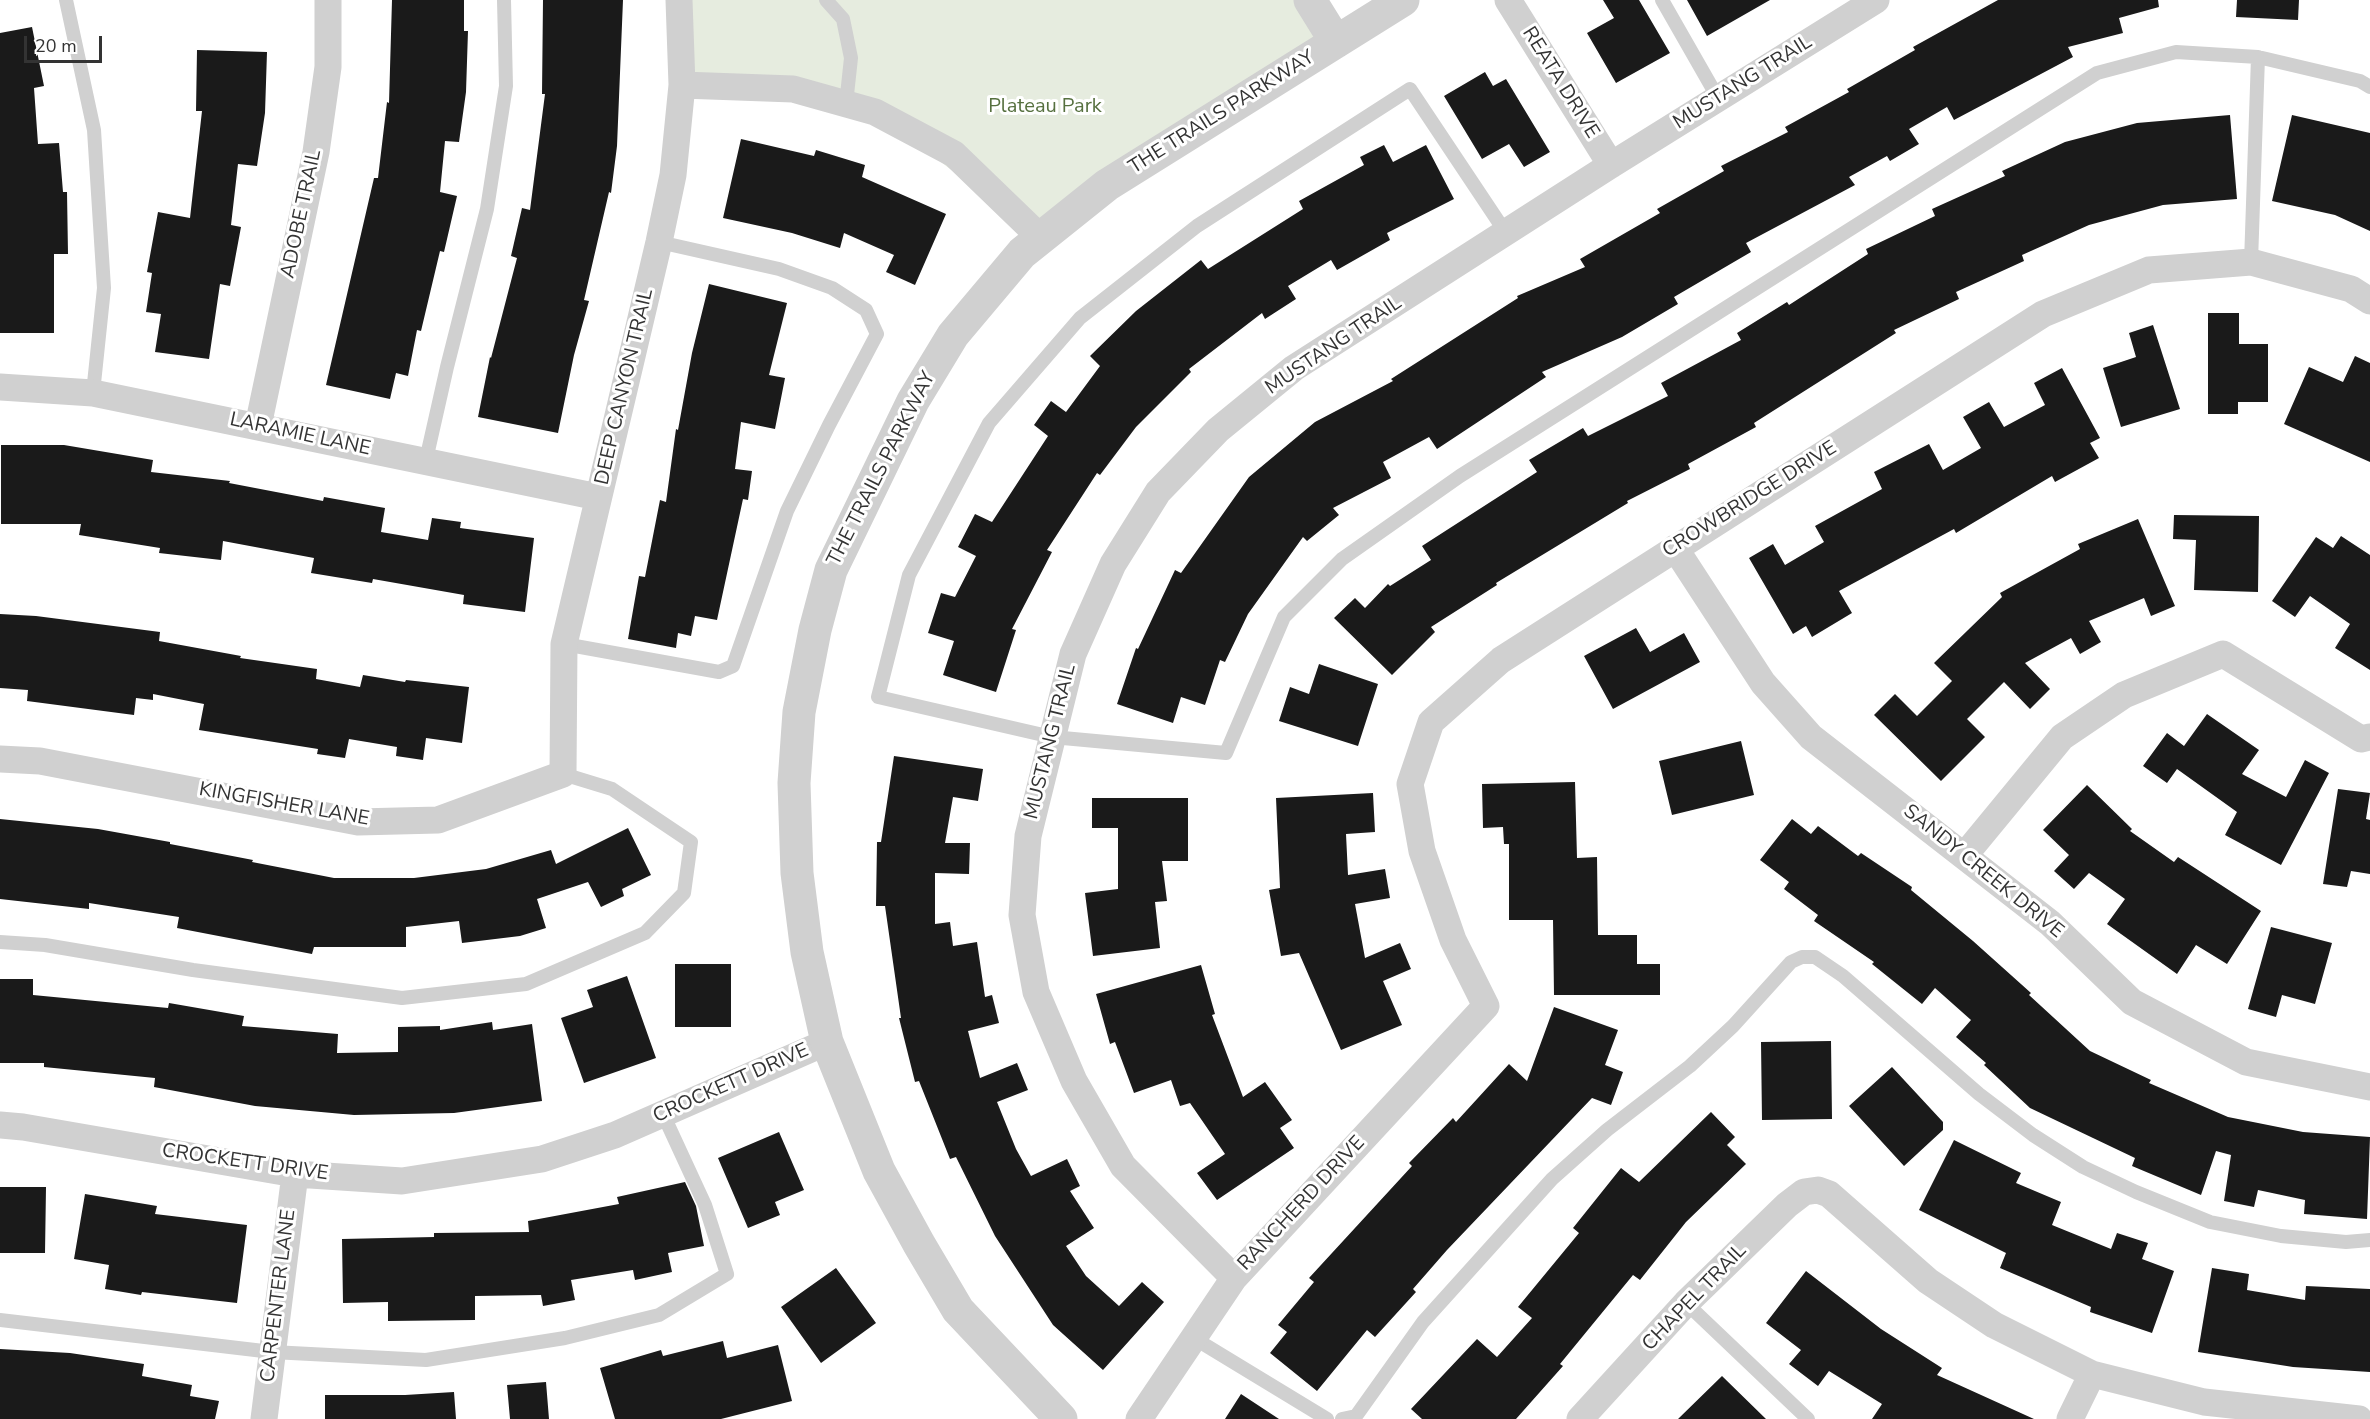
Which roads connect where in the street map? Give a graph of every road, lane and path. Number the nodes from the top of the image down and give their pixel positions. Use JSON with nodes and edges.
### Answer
{"nodes":[{"id":1,"x":66,"y":0,"type":"edge"},
{"id":2,"x":328,"y":0,"type":"edge"},
{"id":3,"x":504,"y":0,"type":"edge"},
{"id":4,"x":679,"y":0,"type":"edge"},
{"id":5,"x":826,"y":0,"type":"edge"},
{"id":6,"x":1310,"y":0,"type":"edge"},
{"id":7,"x":1402,"y":0,"type":"edge"},
{"id":8,"x":1508,"y":0,"type":"edge"},
{"id":9,"x":1662,"y":0,"type":"edge"},
{"id":10,"x":1876,"y":0,"type":"edge"},
{"id":11,"x":1335,"y":42,"type":"junction"},
{"id":12,"x":2258,"y":57,"type":"junction"},
{"id":13,"x":682,"y":85,"type":"junction"},
{"id":14,"x":2370,"y":87,"type":"edge"},
{"id":15,"x":1718,"y":98,"type":"junction"},
{"id":16,"x":846,"y":104,"type":"junction"},
{"id":17,"x":1611,"y":165,"type":"junction"},
{"id":18,"x":1506,"y":232,"type":"junction"},
{"id":19,"x":1041,"y":238,"type":"junction"},
{"id":20,"x":659,"y":242,"type":"junction"},
{"id":21,"x":2251,"y":262,"type":"junction"},
{"id":22,"x":2370,"y":301,"type":"edge"},
{"id":23,"x":0,"y":387,"type":"edge"},
{"id":24,"x":93,"y":393,"type":"junction"},
{"id":25,"x":258,"y":426,"type":"junction"},
{"id":26,"x":426,"y":460,"type":"junction"},
{"id":27,"x":598,"y":497,"type":"junction"},
{"id":28,"x":1675,"y":548,"type":"junction"},
{"id":29,"x":564,"y":645,"type":"junction"},
{"id":30,"x":1052,"y":737,"type":"junction"},
{"id":31,"x":2370,"y":737,"type":"edge"},
{"id":32,"x":0,"y":759,"type":"edge"},
{"id":33,"x":563,"y":774,"type":"junction"},
{"id":34,"x":1964,"y":856,"type":"junction"},
{"id":35,"x":0,"y":942,"type":"edge"},
{"id":36,"x":1486,"y":1006,"type":"joint"},
{"id":37,"x":827,"y":1042,"type":"junction"},
{"id":38,"x":2370,"y":1087,"type":"edge"},
{"id":39,"x":663,"y":1114,"type":"junction"},
{"id":40,"x":0,"y":1125,"type":"edge"},
{"id":41,"x":295,"y":1174,"type":"junction"},
{"id":42,"x":2370,"y":1240,"type":"edge"},
{"id":43,"x":1234,"y":1278,"type":"junction"},
{"id":44,"x":1686,"y":1303,"type":"junction"},
{"id":45,"x":0,"y":1320,"type":"edge"},
{"id":46,"x":1192,"y":1337,"type":"junction"},
{"id":47,"x":272,"y":1352,"type":"junction"},
{"id":48,"x":2092,"y":1374,"type":"junction"},
{"id":49,"x":264,"y":1419,"type":"edge"},
{"id":50,"x":1061,"y":1419,"type":"edge"},
{"id":51,"x":1139,"y":1419,"type":"edge"},
{"id":52,"x":1327,"y":1419,"type":"edge"},
{"id":53,"x":1342,"y":1419,"type":"edge"},
{"id":54,"x":1581,"y":1419,"type":"edge"},
{"id":55,"x":1808,"y":1419,"type":"edge"},
{"id":56,"x":2070,"y":1419,"type":"edge"},
{"id":57,"x":2359,"y":1419,"type":"edge"}],
"edges":[{"from":1,"to":24,"type":"lane"},
{"from":2,"to":25,"type":"street","name":"ADOBE TRAIL"},
{"from":3,"to":26,"type":"lane"},
{"from":4,"to":13,"type":"street","name":"DEEP CANYON TRAIL"},
{"from":5,"to":16,"type":"lane"},
{"from":6,"to":11,"type":"street"},
{"from":7,"to":11,"type":"street","name":"THE TRAILS PARKWAY"},
{"from":8,"to":17,"type":"street","name":"REATA DRIVE"},
{"from":9,"to":15,"type":"lane"},
{"from":10,"to":15,"type":"street","name":"MUSTANG TRAIL"},
{"from":11,"to":19,"type":"street","name":"THE TRAILS PARKWAY"},
{"from":12,"to":14,"type":"lane"},
{"from":12,"to":21,"type":"lane"},
{"from":12,"to":30,"type":"lane"},
{"from":13,"to":16,"type":"street"},
{"from":13,"to":20,"type":"street","name":"DEEP CANYON TRAIL"},
{"from":15,"to":17,"type":"street","name":"MUSTANG TRAIL"},
{"from":16,"to":19,"type":"street"},
{"from":17,"to":18,"type":"street","name":"MUSTANG TRAIL"},
{"from":18,"to":30,"type":"street","name":"MUSTANG TRAIL"},
{"from":18,"to":30,"type":"lane"},
{"from":19,"to":37,"type":"street","name":"THE TRAILS PARKWAY"},
{"from":20,"to":27,"type":"street","name":"DEEP CANYON TRAIL"},
{"from":20,"to":29,"type":"lane"},
{"from":21,"to":22,"type":"street","name":"CROWBRIDGE DRIVE"},
{"from":21,"to":28,"type":"street","name":"CROWBRIDGE DRIVE"},
{"from":23,"to":24,"type":"street","name":"LARAMIE LANE"},
{"from":24,"to":25,"type":"street","name":"LARAMIE LANE"},
{"from":25,"to":26,"type":"street","name":"LARAMIE LANE"},
{"from":26,"to":27,"type":"street","name":"LARAMIE LANE"},
{"from":27,"to":29,"type":"street","name":"DEEP CANYON TRAIL"},
{"from":28,"to":34,"type":"street","name":"SANDY CREEK DRIVE"},
{"from":28,"to":36,"type":"street","name":"CROWBRIDGE DRIVE"},
{"from":29,"to":33,"type":"street","name":"DEEP CANYON TRAIL"},
{"from":30,"to":43,"type":"street","name":"MUSTANG TRAIL"},
{"from":31,"to":34,"type":"street"},
{"from":32,"to":33,"type":"street","name":"KINGFISHER LANE"},
{"from":33,"to":35,"type":"lane"},
{"from":34,"to":38,"type":"street","name":"SANDY CREEK DRIVE"},
{"from":36,"to":43,"type":"street","name":"RANCHERD DRIVE"},
{"from":37,"to":39,"type":"street","name":"CROCKETT DRIVE"},
{"from":37,"to":50,"type":"street","name":"THE TRAILS PARKWAY"},
{"from":39,"to":41,"type":"street","name":"CROCKETT DRIVE"},
{"from":39,"to":47,"type":"lane"},
{"from":40,"to":41,"type":"street","name":"CROCKETT DRIVE"},
{"from":41,"to":47,"type":"street","name":"CARPENTER LANE"},
{"from":42,"to":53,"type":"lane"},
{"from":43,"to":46,"type":"street","name":"RANCHERD DRIVE"},
{"from":44,"to":48,"type":"street","name":"CHAPEL TRAIL"},
{"from":44,"to":54,"type":"street","name":"CHAPEL TRAIL"},
{"from":44,"to":55,"type":"lane"},
{"from":45,"to":47,"type":"lane"},
{"from":46,"to":51,"type":"street","name":"RANCHERD DRIVE"},
{"from":46,"to":52,"type":"lane"},
{"from":47,"to":49,"type":"street","name":"CARPENTER LANE"},
{"from":48,"to":56,"type":"street"},
{"from":48,"to":57,"type":"street"}]}
